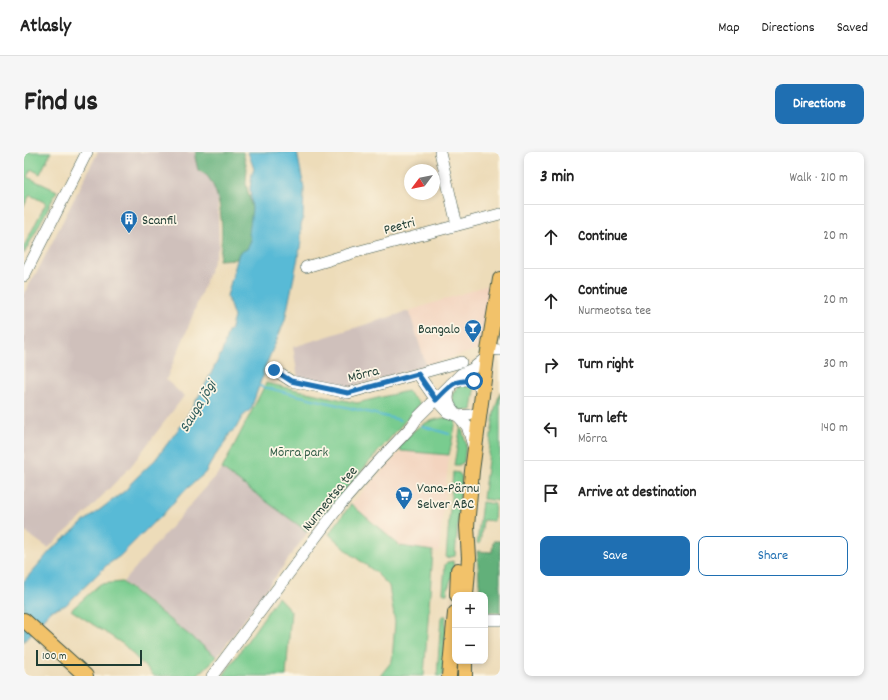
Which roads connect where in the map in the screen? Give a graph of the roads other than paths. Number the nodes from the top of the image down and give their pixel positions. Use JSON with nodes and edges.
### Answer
{"nodes":[{"id":1,"x":87,"y":152,"type":"edge"},
{"id":2,"x":440,"y":152,"type":"edge"},
{"id":3,"x":500,"y":214,"type":"edge"},
{"id":4,"x":457,"y":225,"type":"junction"},
{"id":5,"x":306,"y":267,"type":"dead end"},
{"id":6,"x":24,"y":276,"type":"edge"},
{"id":7,"x":500,"y":279,"type":"edge"},
{"id":8,"x":492,"y":352,"type":"edge"},
{"id":9,"x":461,"y":362,"type":"dead end"},
{"id":10,"x":274,"y":370,"type":"dead end"},
{"id":11,"x":418,"y":374,"type":"junction"},
{"id":12,"x":451,"y":384,"type":"junction"},
{"id":13,"x":483,"y":390,"type":"junction"},
{"id":14,"x":436,"y":400,"type":"junction"},
{"id":15,"x":447,"y":412,"type":"junction"},
{"id":16,"x":479,"y":413,"type":"junction"},
{"id":17,"x":458,"y":416,"type":"junction"},
{"id":18,"x":412,"y":426,"type":"junction"},
{"id":19,"x":474,"y":452,"type":"junction"},
{"id":20,"x":467,"y":526,"type":"junction"},
{"id":21,"x":456,"y":592,"type":"edge"},
{"id":22,"x":466,"y":592,"type":"edge"},
{"id":23,"x":488,"y":619,"type":"edge"},
{"id":24,"x":24,"y":620,"type":"edge"},
{"id":25,"x":500,"y":620,"type":"edge"},
{"id":26,"x":454,"y":628,"type":"edge"},
{"id":27,"x":465,"y":664,"type":"edge"},
{"id":28,"x":84,"y":675,"type":"edge"},
{"id":29,"x":212,"y":676,"type":"edge"},
{"id":30,"x":450,"y":676,"type":"edge"},
{"id":31,"x":465,"y":676,"type":"edge"}],
"edges":[{"from":1,"to":6,"type":"street"},
{"from":2,"to":4,"type":"street"},
{"from":3,"to":4,"type":"street","name":"Peetri"},
{"from":4,"to":5,"type":"street","name":"Peetri"},
{"from":7,"to":8,"type":"main road"},
{"from":8,"to":12,"type":"street","name":"Nurmeotsa tee"},
{"from":8,"to":13,"type":"main road"},
{"from":9,"to":11,"type":"street","name":"Mõrra"},
{"from":10,"to":11,"type":"street","name":"Mõrra"},
{"from":11,"to":14,"type":"street"},
{"from":12,"to":13,"type":"street"},
{"from":12,"to":14,"type":"street","name":"Nurmeotsa tee"},
{"from":12,"to":17,"type":"street"},
{"from":13,"to":16,"type":"main road"},
{"from":14,"to":15,"type":"street"},
{"from":14,"to":18,"type":"street","name":"Nurmeotsa tee"},
{"from":15,"to":17,"type":"street"},
{"from":15,"to":18,"type":"street"},
{"from":16,"to":17,"type":"street"},
{"from":16,"to":19,"type":"main road"},
{"from":17,"to":19,"type":"street"},
{"from":18,"to":29,"type":"street","name":"Nurmeotsa tee"},
{"from":19,"to":20,"type":"main road"},
{"from":20,"to":21,"type":"main road"},
{"from":20,"to":22,"type":"main road"},
{"from":23,"to":25,"type":"street"},
{"from":24,"to":28,"type":"main road"},
{"from":26,"to":30,"type":"main road"},
{"from":27,"to":31,"type":"main road"}]}
